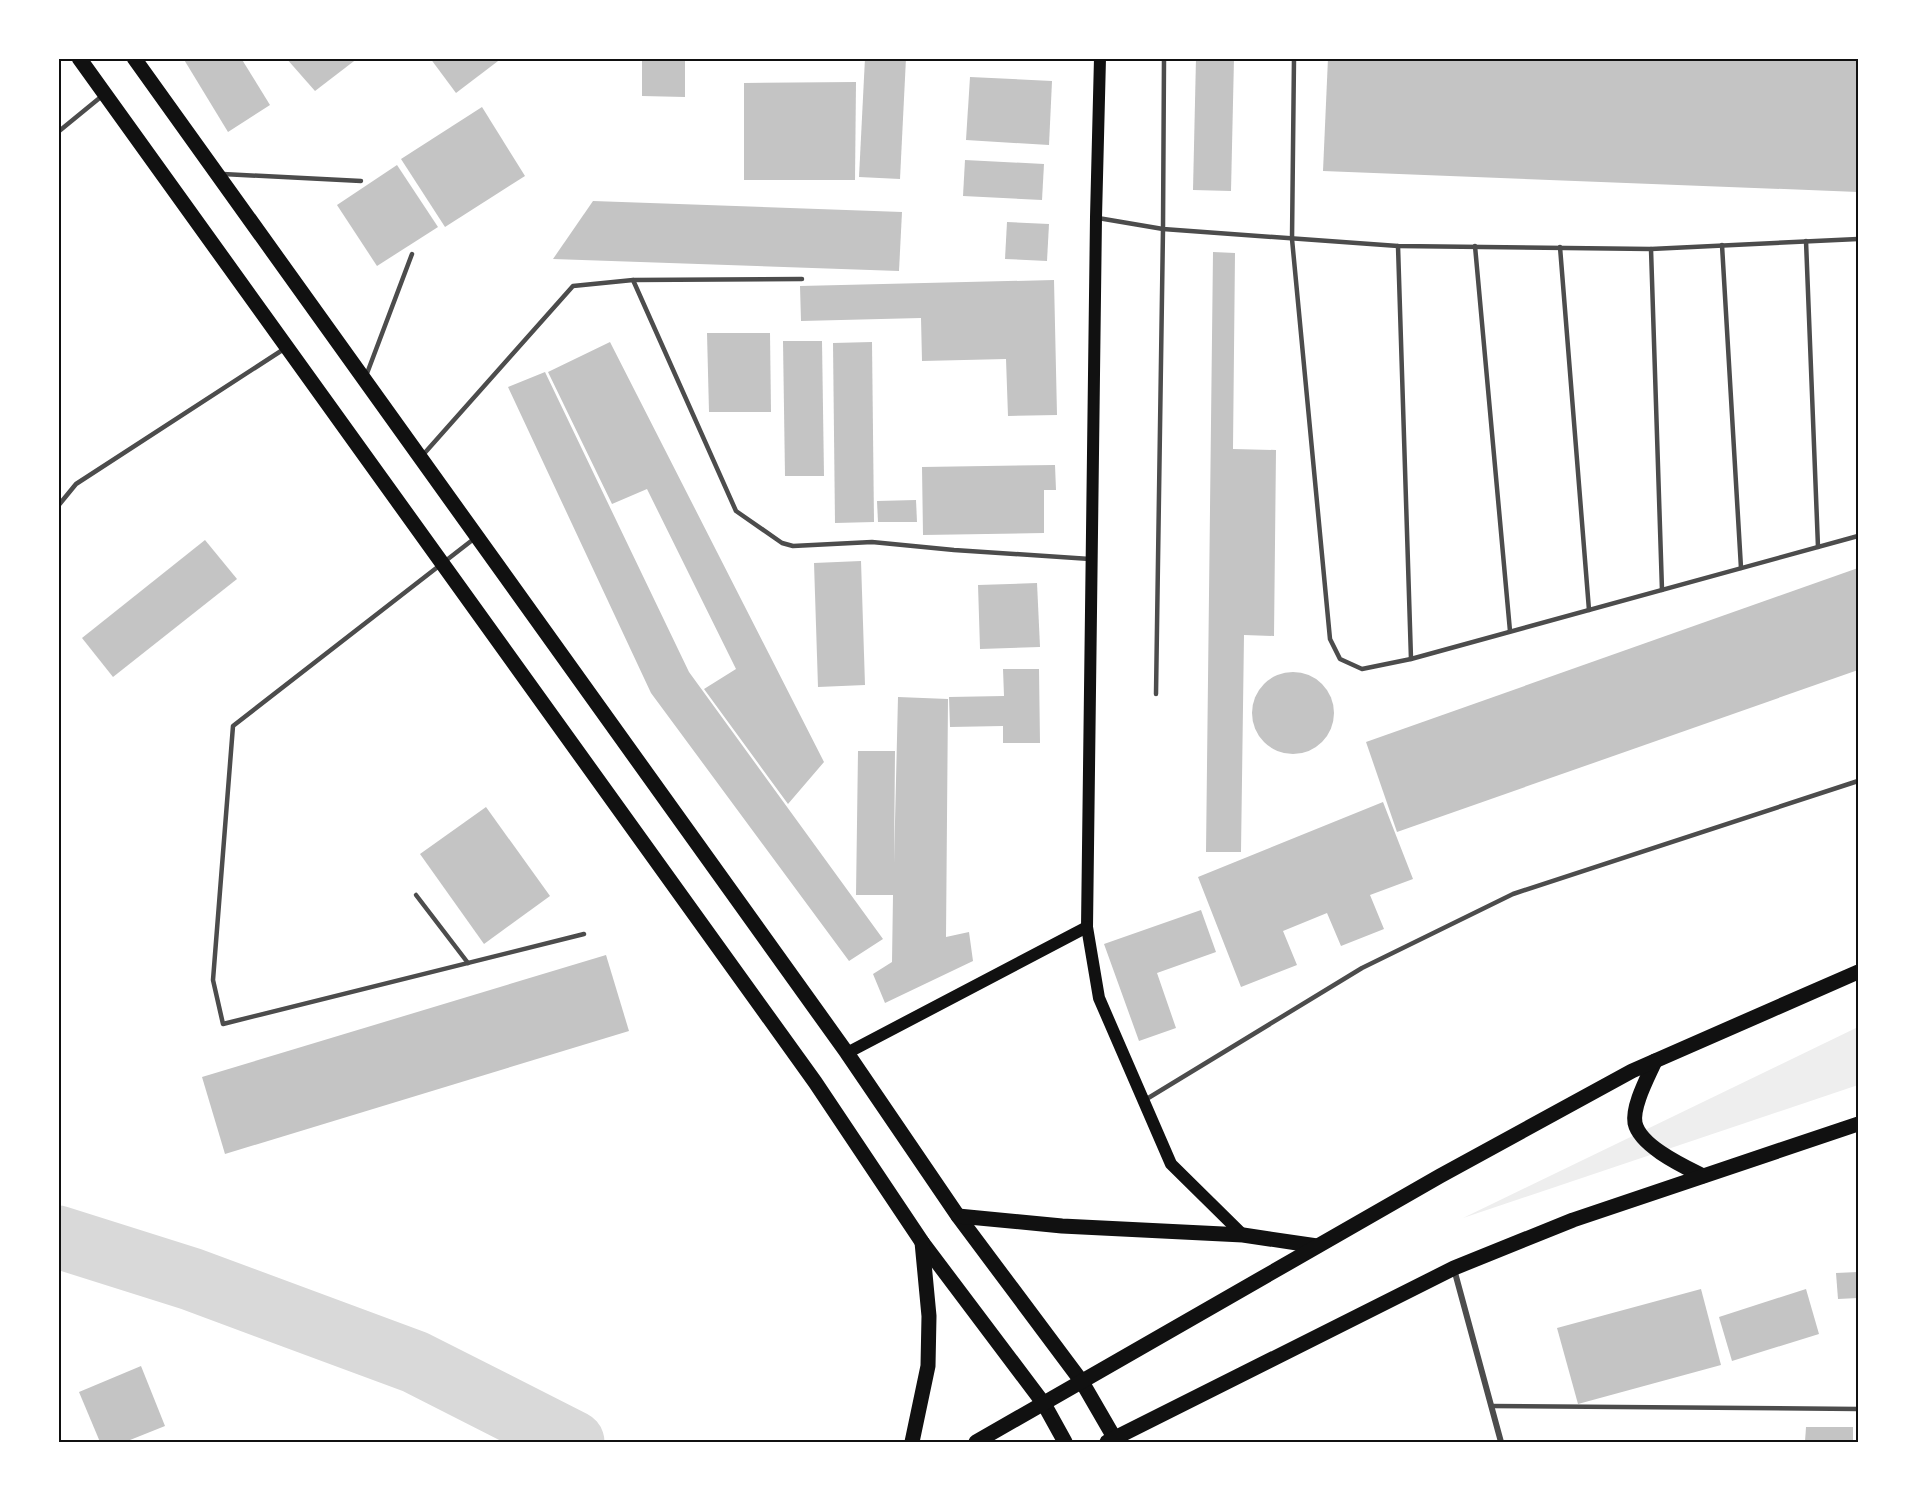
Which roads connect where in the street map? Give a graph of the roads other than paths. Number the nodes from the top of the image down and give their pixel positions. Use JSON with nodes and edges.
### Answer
{"nodes":[{"id":1,"x":79,"y":58,"type":"edge"},
{"id":2,"x":134,"y":58,"type":"edge"},
{"id":3,"x":1100,"y":58,"type":"edge"},
{"id":4,"x":1164,"y":58,"type":"edge"},
{"id":5,"x":1294,"y":58,"type":"edge"},
{"id":6,"x":105,"y":94,"type":"junction"},
{"id":7,"x":58,"y":132,"type":"edge"},
{"id":8,"x":217,"y":173,"type":"junction"},
{"id":9,"x":361,"y":181,"type":"dead end"},
{"id":10,"x":1096,"y":217,"type":"junction"},
{"id":11,"x":1163,"y":229,"type":"junction"},
{"id":12,"x":1292,"y":239,"type":"junction"},
{"id":13,"x":1858,"y":239,"type":"edge"},
{"id":14,"x":1806,"y":241,"type":"junction"},
{"id":15,"x":1722,"y":245,"type":"junction"},
{"id":16,"x":1398,"y":246,"type":"junction"},
{"id":17,"x":1475,"y":246,"type":"junction"},
{"id":18,"x":1560,"y":247,"type":"junction"},
{"id":19,"x":1651,"y":249,"type":"junction"},
{"id":20,"x":412,"y":254,"type":"dead end"},
{"id":21,"x":801,"y":279,"type":"dead end"},
{"id":22,"x":633,"y":280,"type":"junction"},
{"id":23,"x":287,"y":348,"type":"junction"},
{"id":24,"x":365,"y":379,"type":"junction"},
{"id":25,"x":421,"y":457,"type":"junction"},
{"id":26,"x":58,"y":506,"type":"edge"},
{"id":27,"x":477,"y":536,"type":"junction"},
{"id":28,"x":1858,"y":536,"type":"edge"},
{"id":29,"x":1818,"y":547,"type":"junction"},
{"id":30,"x":1091,"y":559,"type":"junction"},
{"id":31,"x":443,"y":564,"type":"junction"},
{"id":32,"x":1741,"y":568,"type":"junction"},
{"id":33,"x":1662,"y":590,"type":"junction"},
{"id":34,"x":1589,"y":610,"type":"junction"},
{"id":35,"x":1509,"y":631,"type":"junction"},
{"id":36,"x":1411,"y":658,"type":"junction"},
{"id":37,"x":1156,"y":694,"type":"dead end"},
{"id":38,"x":1858,"y":781,"type":"edge"},
{"id":39,"x":416,"y":895,"type":"dead end"},
{"id":40,"x":1087,"y":927,"type":"junction"},
{"id":41,"x":584,"y":934,"type":"dead end"},
{"id":42,"x":468,"y":963,"type":"junction"},
{"id":43,"x":1858,"y":972,"type":"edge"},
{"id":44,"x":847,"y":1053,"type":"junction"},
{"id":45,"x":1655,"y":1061,"type":"junction"},
{"id":46,"x":1144,"y":1101,"type":"junction"},
{"id":47,"x":1858,"y":1124,"type":"edge"},
{"id":48,"x":1702,"y":1176,"type":"junction"},
{"id":49,"x":958,"y":1216,"type":"junction"},
{"id":50,"x":1243,"y":1235,"type":"junction"},
{"id":51,"x":922,"y":1242,"type":"junction"},
{"id":52,"x":1317,"y":1246,"type":"junction"},
{"id":53,"x":1454,"y":1268,"type":"junction"},
{"id":54,"x":1082,"y":1382,"type":"junction"},
{"id":55,"x":1044,"y":1404,"type":"junction"},
{"id":56,"x":1491,"y":1406,"type":"junction"},
{"id":57,"x":1858,"y":1409,"type":"edge"},
{"id":58,"x":1111,"y":1441,"type":"edge"},
{"id":59,"x":912,"y":1443,"type":"edge"},
{"id":60,"x":976,"y":1443,"type":"edge"},
{"id":61,"x":1065,"y":1443,"type":"edge"},
{"id":62,"x":1501,"y":1443,"type":"edge"}],
"edges":[{"from":1,"to":6,"type":"main road"},
{"from":2,"to":8,"type":"main road"},
{"from":3,"to":10,"type":"main road"},
{"from":4,"to":11,"type":"lane"},
{"from":5,"to":12,"type":"lane"},
{"from":6,"to":7,"type":"lane"},
{"from":6,"to":23,"type":"main road"},
{"from":8,"to":9,"type":"lane"},
{"from":8,"to":24,"type":"main road"},
{"from":10,"to":11,"type":"lane"},
{"from":10,"to":30,"type":"main road"},
{"from":11,"to":12,"type":"lane"},
{"from":11,"to":37,"type":"lane"},
{"from":12,"to":16,"type":"lane"},
{"from":12,"to":36,"type":"lane"},
{"from":13,"to":14,"type":"lane"},
{"from":14,"to":15,"type":"lane"},
{"from":14,"to":29,"type":"lane"},
{"from":15,"to":19,"type":"lane"},
{"from":15,"to":32,"type":"lane"},
{"from":16,"to":17,"type":"lane"},
{"from":16,"to":36,"type":"lane"},
{"from":17,"to":18,"type":"lane"},
{"from":17,"to":35,"type":"lane"},
{"from":18,"to":19,"type":"lane"},
{"from":18,"to":34,"type":"lane"},
{"from":19,"to":33,"type":"lane"},
{"from":20,"to":24,"type":"lane"},
{"from":21,"to":22,"type":"lane"},
{"from":22,"to":25,"type":"lane"},
{"from":22,"to":30,"type":"lane"},
{"from":23,"to":26,"type":"lane"},
{"from":23,"to":31,"type":"main road"},
{"from":24,"to":25,"type":"main road"},
{"from":25,"to":27,"type":"main road"},
{"from":27,"to":31,"type":"lane"},
{"from":27,"to":44,"type":"main road"},
{"from":28,"to":29,"type":"lane"},
{"from":29,"to":32,"type":"lane"},
{"from":30,"to":40,"type":"main road"},
{"from":31,"to":42,"type":"lane"},
{"from":31,"to":51,"type":"main road"},
{"from":32,"to":33,"type":"lane"},
{"from":33,"to":34,"type":"lane"},
{"from":34,"to":35,"type":"lane"},
{"from":35,"to":36,"type":"lane"},
{"from":38,"to":46,"type":"lane"},
{"from":39,"to":42,"type":"lane"},
{"from":40,"to":44,"type":"main road"},
{"from":40,"to":46,"type":"main road"},
{"from":41,"to":42,"type":"lane"},
{"from":43,"to":45,"type":"main road"},
{"from":44,"to":49,"type":"main road"},
{"from":45,"to":48,"type":"main road"},
{"from":45,"to":52,"type":"main road"},
{"from":46,"to":50,"type":"main road"},
{"from":47,"to":48,"type":"main road"},
{"from":48,"to":53,"type":"main road"},
{"from":49,"to":50,"type":"main road"},
{"from":49,"to":54,"type":"main road"},
{"from":50,"to":52,"type":"main road"},
{"from":51,"to":55,"type":"main road"},
{"from":51,"to":59,"type":"main road"},
{"from":52,"to":54,"type":"main road"},
{"from":53,"to":56,"type":"street"},
{"from":53,"to":58,"type":"main road"},
{"from":54,"to":55,"type":"main road"},
{"from":54,"to":58,"type":"main road"},
{"from":55,"to":60,"type":"main road"},
{"from":55,"to":61,"type":"main road"},
{"from":56,"to":57,"type":"lane"},
{"from":56,"to":62,"type":"street"}]}
